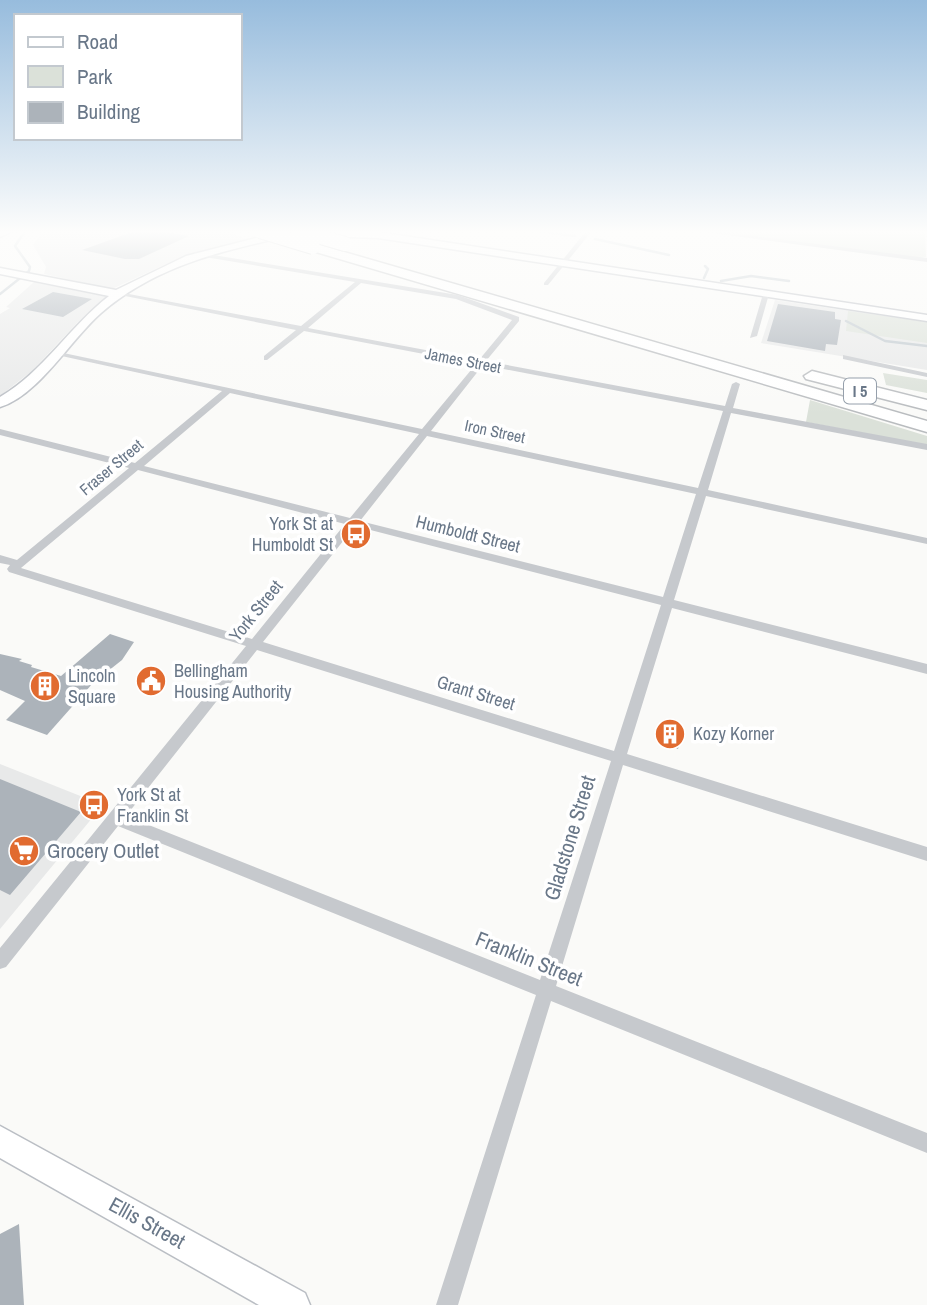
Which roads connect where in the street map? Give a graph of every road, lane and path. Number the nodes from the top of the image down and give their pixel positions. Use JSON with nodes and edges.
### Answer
{"nodes":[{"id":1,"x":108,"y":292,"type":"edge"},
{"id":2,"x":122,"y":292,"type":"edge"},
{"id":3,"x":347,"y":292,"type":"edge"},
{"id":4,"x":427,"y":292,"type":"edge"},
{"id":5,"x":491,"y":292,"type":"edge"},
{"id":6,"x":514,"y":292,"type":"edge"},
{"id":7,"x":752,"y":292,"type":"edge"},
{"id":8,"x":118,"y":294,"type":"junction"},
{"id":9,"x":766,"y":294,"type":"junction"},
{"id":10,"x":927,"y":318,"type":"edge"},
{"id":11,"x":302,"y":330,"type":"junction"},
{"id":12,"x":752,"y":336,"type":"dead end"},
{"id":13,"x":57,"y":352,"type":"junction"},
{"id":14,"x":846,"y":357,"type":"dead end"},
{"id":15,"x":267,"y":358,"type":"dead end"},
{"id":16,"x":480,"y":363,"type":"junction"},
{"id":17,"x":792,"y":371,"type":"junction"},
{"id":18,"x":927,"y":374,"type":"edge"},
{"id":19,"x":736,"y":384,"type":"dead end"},
{"id":20,"x":229,"y":390,"type":"junction"},
{"id":21,"x":0,"y":403,"type":"edge"},
{"id":22,"x":927,"y":405,"type":"edge"},
{"id":23,"x":728,"y":410,"type":"junction"},
{"id":24,"x":927,"y":411,"type":"edge"},
{"id":25,"x":927,"y":427,"type":"edge"},
{"id":26,"x":0,"y":432,"type":"edge"},
{"id":27,"x":425,"y":432,"type":"junction"},
{"id":28,"x":927,"y":447,"type":"edge"},
{"id":29,"x":135,"y":468,"type":"junction"},
{"id":30,"x":702,"y":492,"type":"junction"},
{"id":31,"x":352,"y":523,"type":"junction"},
{"id":32,"x":927,"y":541,"type":"edge"},
{"id":33,"x":0,"y":559,"type":"edge"},
{"id":34,"x":16,"y":567,"type":"junction"},
{"id":35,"x":667,"y":603,"type":"junction"},
{"id":36,"x":254,"y":644,"type":"junction"},
{"id":37,"x":927,"y":669,"type":"edge"},
{"id":38,"x":619,"y":758,"type":"junction"},
{"id":39,"x":115,"y":818,"type":"junction"},
{"id":40,"x":927,"y":854,"type":"edge"},
{"id":41,"x":0,"y":961,"type":"edge"},
{"id":42,"x":546,"y":990,"type":"junction"},
{"id":43,"x":0,"y":1141,"type":"edge"},
{"id":44,"x":927,"y":1143,"type":"edge"},
{"id":45,"x":293,"y":1305,"type":"edge"},
{"id":46,"x":447,"y":1305,"type":"edge"}],
"edges":[{"from":1,"to":8,"type":"street","name":"James Street"},
{"from":2,"to":8,"type":"street"},
{"from":3,"to":11,"type":"street"},
{"from":4,"to":16,"type":"street","name":"York Street"},
{"from":5,"to":25,"type":"highway","number":"I 5"},
{"from":6,"to":17,"type":"highway","number":"I 5","bridge":true},
{"from":7,"to":9,"type":"street"},
{"from":8,"to":11,"type":"street","name":"James Street"},
{"from":8,"to":13,"type":"street"},
{"from":9,"to":10,"type":"street"},
{"from":9,"to":12,"type":"street"},
{"from":11,"to":15,"type":"street"},
{"from":11,"to":16,"type":"street","name":"James Street"},
{"from":13,"to":20,"type":"street","name":"Iron Street"},
{"from":13,"to":21,"type":"street"},
{"from":14,"to":18,"type":"street"},
{"from":16,"to":23,"type":"street","name":"James Street"},
{"from":16,"to":27,"type":"street","name":"York Street"},
{"from":17,"to":22,"type":"highway"},
{"from":17,"to":24,"type":"highway","number":"I 5"},
{"from":19,"to":23,"type":"street","name":"Gladstone Street"},
{"from":20,"to":27,"type":"street","name":"Iron Street"},
{"from":20,"to":29,"type":"street","name":"Fraser Street"},
{"from":23,"to":28,"type":"street","name":"James Street"},
{"from":23,"to":30,"type":"street","name":"Gladstone Street"},
{"from":26,"to":29,"type":"street","name":"Humboldt Street"},
{"from":27,"to":30,"type":"street","name":"Iron Street"},
{"from":27,"to":31,"type":"street","name":"York Street"},
{"from":29,"to":31,"type":"street","name":"Humboldt Street"},
{"from":29,"to":34,"type":"street","name":"Fraser Street"},
{"from":30,"to":32,"type":"street","name":"Iron Street"},
{"from":30,"to":35,"type":"street","name":"Gladstone Street"},
{"from":31,"to":35,"type":"street","name":"Humboldt Street"},
{"from":31,"to":36,"type":"street","name":"York Street"},
{"from":33,"to":34,"type":"street","name":"Grant Street"},
{"from":34,"to":36,"type":"street","name":"Grant Street"},
{"from":35,"to":37,"type":"street","name":"Humboldt Street"},
{"from":35,"to":38,"type":"street","name":"Gladstone Street"},
{"from":36,"to":38,"type":"street","name":"Grant Street"},
{"from":36,"to":39,"type":"street","name":"York Street"},
{"from":38,"to":40,"type":"street","name":"Grant Street"},
{"from":38,"to":42,"type":"street","name":"Gladstone Street"},
{"from":39,"to":41,"type":"street","name":"York Street"},
{"from":39,"to":42,"type":"street","name":"Franklin Street"},
{"from":42,"to":44,"type":"street","name":"Franklin Street"},
{"from":42,"to":46,"type":"street","name":"Gladstone Street"},
{"from":43,"to":45,"type":"street","name":"Ellis Street"}]}
